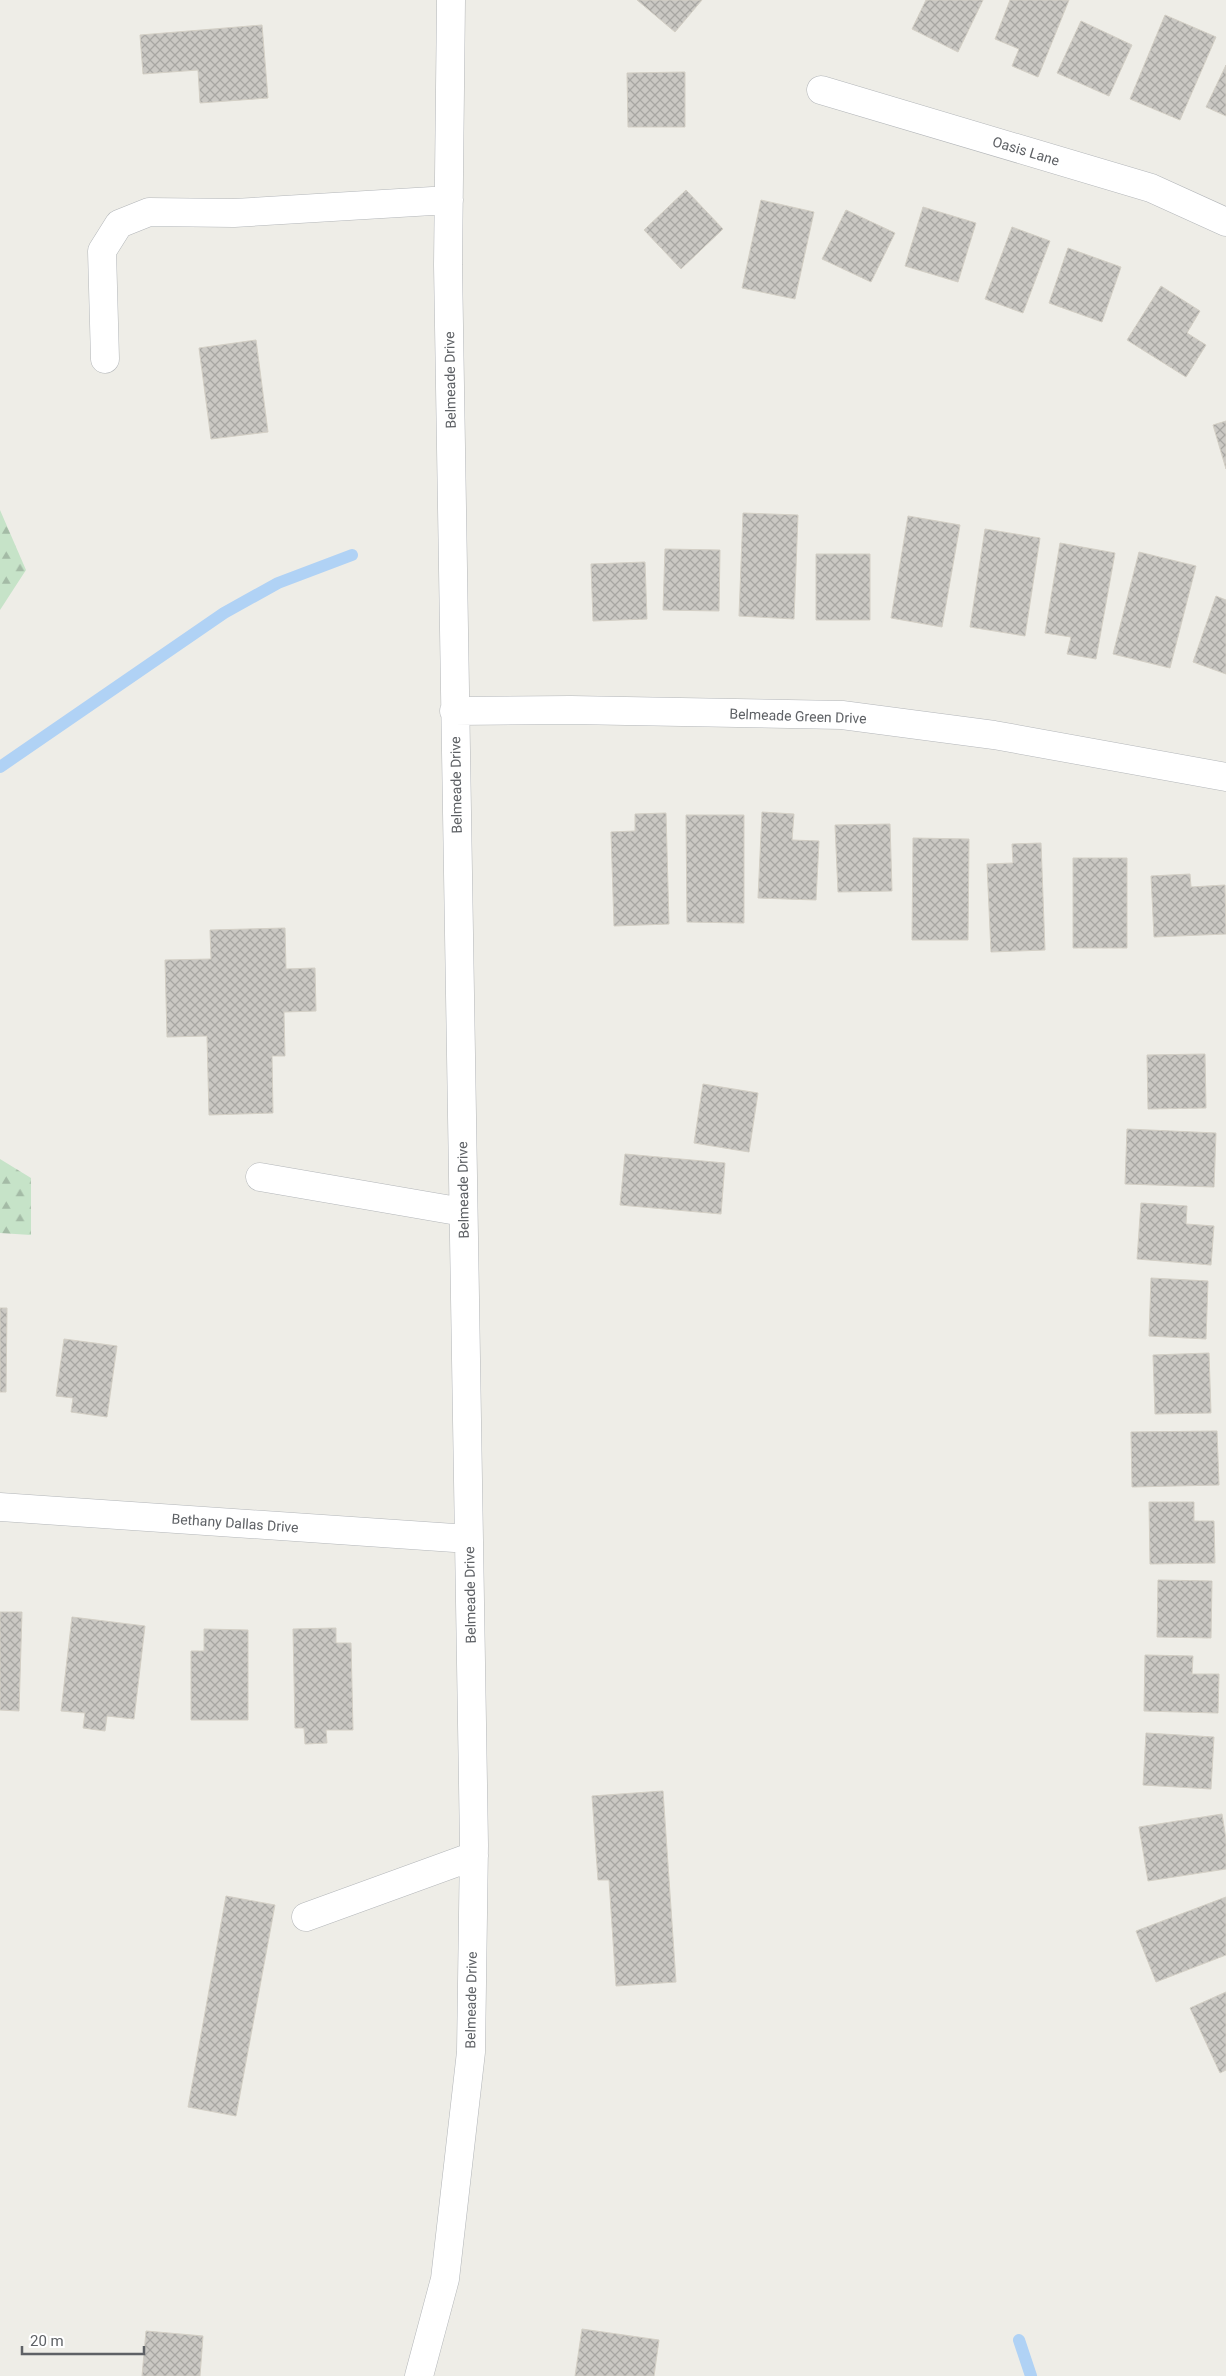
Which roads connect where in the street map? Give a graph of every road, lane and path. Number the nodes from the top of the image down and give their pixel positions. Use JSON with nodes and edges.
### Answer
{"nodes":[{"id":1,"x":451,"y":0,"type":"edge"},
{"id":2,"x":821,"y":90,"type":"dead end"},
{"id":3,"x":449,"y":200,"type":"junction"},
{"id":4,"x":1226,"y":222,"type":"edge"},
{"id":5,"x":105,"y":359,"type":"dead end"},
{"id":6,"x":454,"y":711,"type":"junction"},
{"id":7,"x":1226,"y":777,"type":"edge"},
{"id":8,"x":260,"y":1176,"type":"dead end"},
{"id":9,"x":463,"y":1212,"type":"junction"},
{"id":10,"x":0,"y":1507,"type":"edge"},
{"id":11,"x":469,"y":1539,"type":"junction"},
{"id":12,"x":474,"y":1856,"type":"junction"},
{"id":13,"x":306,"y":1917,"type":"dead end"},
{"id":14,"x":419,"y":2376,"type":"edge"}],
"edges":[{"from":1,"to":3,"type":"street","name":"Belmeade Drive"},
{"from":2,"to":4,"type":"street","name":"Oasis Lane"},
{"from":3,"to":5,"type":"street"},
{"from":3,"to":6,"type":"street","name":"Belmeade Drive"},
{"from":6,"to":7,"type":"street","name":"Belmeade Green Drive"},
{"from":6,"to":9,"type":"street","name":"Belmeade Drive"},
{"from":8,"to":9,"type":"street"},
{"from":9,"to":11,"type":"street","name":"Belmeade Drive"},
{"from":10,"to":11,"type":"street","name":"Bethany Dallas Drive"},
{"from":11,"to":12,"type":"street","name":"Belmeade Drive"},
{"from":12,"to":13,"type":"street"},
{"from":12,"to":14,"type":"street","name":"Belmeade Drive"}]}
